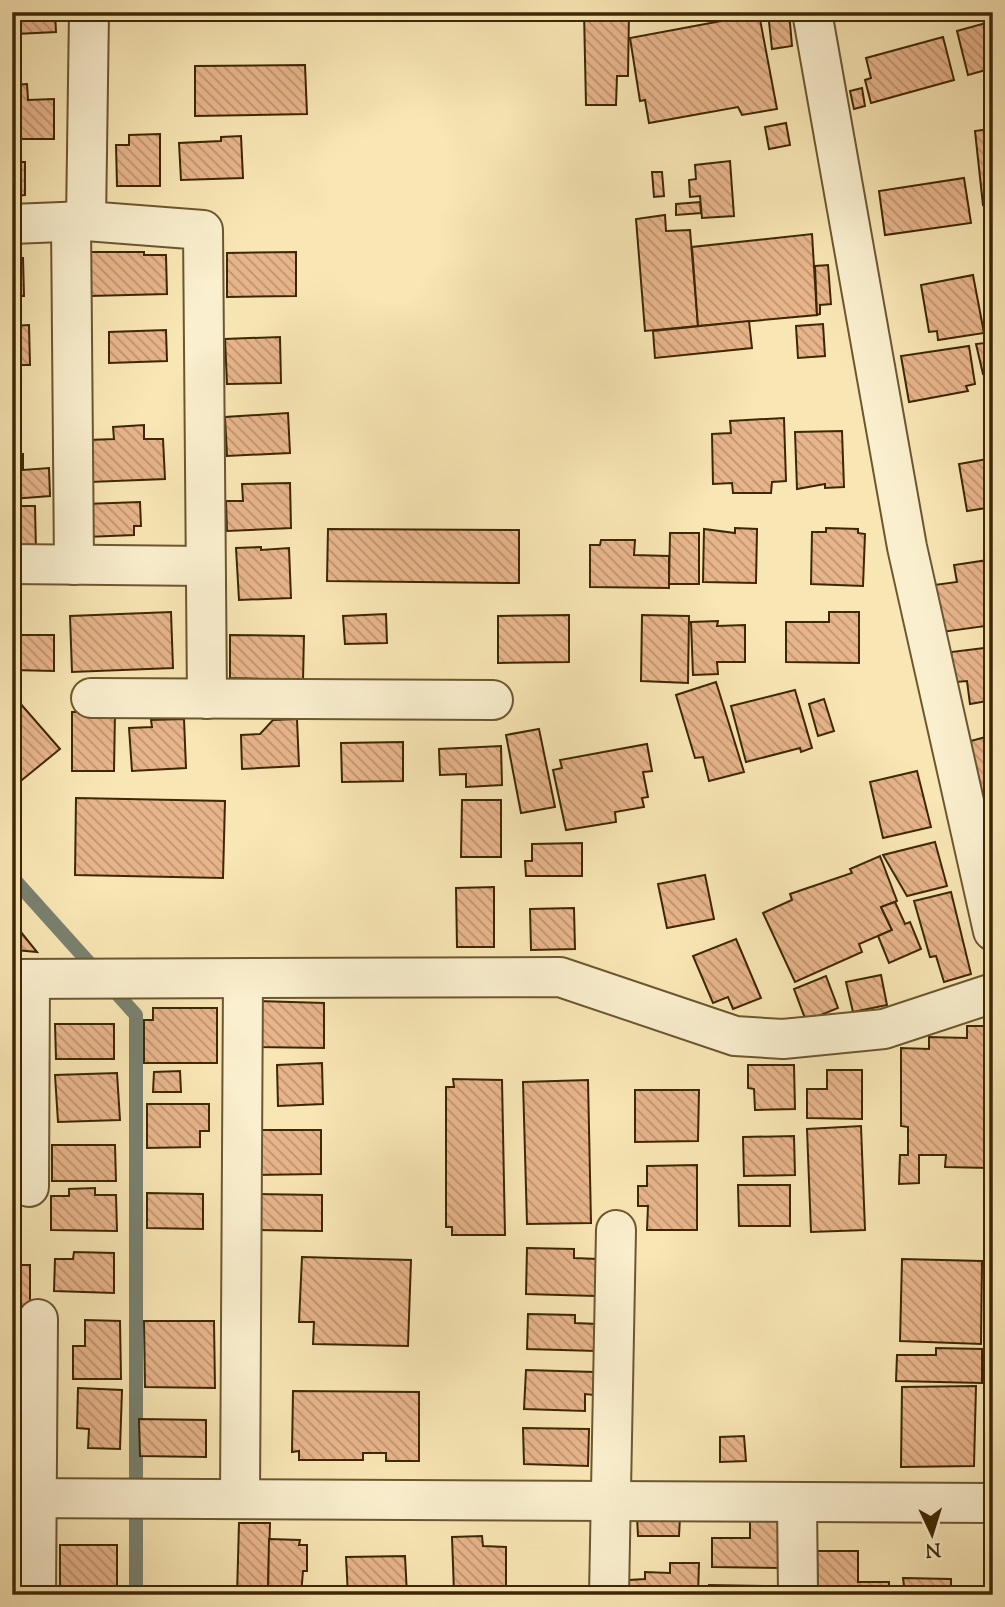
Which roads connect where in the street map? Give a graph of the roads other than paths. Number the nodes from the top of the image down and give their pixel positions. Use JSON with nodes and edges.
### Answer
{"nodes":[{"id":1,"x":89,"y":12,"type":"edge"},
{"id":2,"x":812,"y":12,"type":"edge"},
{"id":3,"x":79,"y":221,"type":"junction"},
{"id":4,"x":12,"y":223,"type":"edge"},
{"id":5,"x":12,"y":564,"type":"edge"},
{"id":6,"x":74,"y":565,"type":"junction"},
{"id":7,"x":205,"y":566,"type":"junction"},
{"id":8,"x":91,"y":698,"type":"dead end"},
{"id":9,"x":207,"y":699,"type":"junction"},
{"id":10,"x":493,"y":700,"type":"dead end"},
{"id":11,"x":993,"y":931,"type":"edge"},
{"id":12,"x":21,"y":979,"type":"edge"},
{"id":13,"x":243,"y":981,"type":"junction"},
{"id":14,"x":993,"y":993,"type":"edge"},
{"id":15,"x":29,"y":1187,"type":"dead end"},
{"id":16,"x":616,"y":1230,"type":"dead end"},
{"id":17,"x":38,"y":1318,"type":"dead end"},
{"id":18,"x":25,"y":1498,"type":"edge"},
{"id":19,"x":240,"y":1499,"type":"junction"},
{"id":20,"x":610,"y":1501,"type":"junction"},
{"id":21,"x":797,"y":1502,"type":"junction"},
{"id":22,"x":993,"y":1503,"type":"edge"},
{"id":23,"x":36,"y":1595,"type":"edge"},
{"id":24,"x":609,"y":1595,"type":"edge"},
{"id":25,"x":798,"y":1595,"type":"edge"}],
"edges":[{"from":1,"to":3,"type":"street"},
{"from":2,"to":11,"type":"street"},
{"from":3,"to":4,"type":"street"},
{"from":3,"to":6,"type":"street"},
{"from":3,"to":7,"type":"street"},
{"from":5,"to":6,"type":"street"},
{"from":6,"to":7,"type":"street"},
{"from":7,"to":9,"type":"street"},
{"from":8,"to":9,"type":"street"},
{"from":9,"to":10,"type":"street"},
{"from":12,"to":13,"type":"street"},
{"from":12,"to":15,"type":"street"},
{"from":13,"to":14,"type":"street"},
{"from":13,"to":19,"type":"street"},
{"from":16,"to":20,"type":"street"},
{"from":17,"to":18,"type":"street"},
{"from":18,"to":19,"type":"street"},
{"from":18,"to":23,"type":"street"},
{"from":19,"to":20,"type":"street"},
{"from":20,"to":21,"type":"street"},
{"from":20,"to":24,"type":"street"},
{"from":21,"to":22,"type":"street"},
{"from":21,"to":25,"type":"street"}]}
